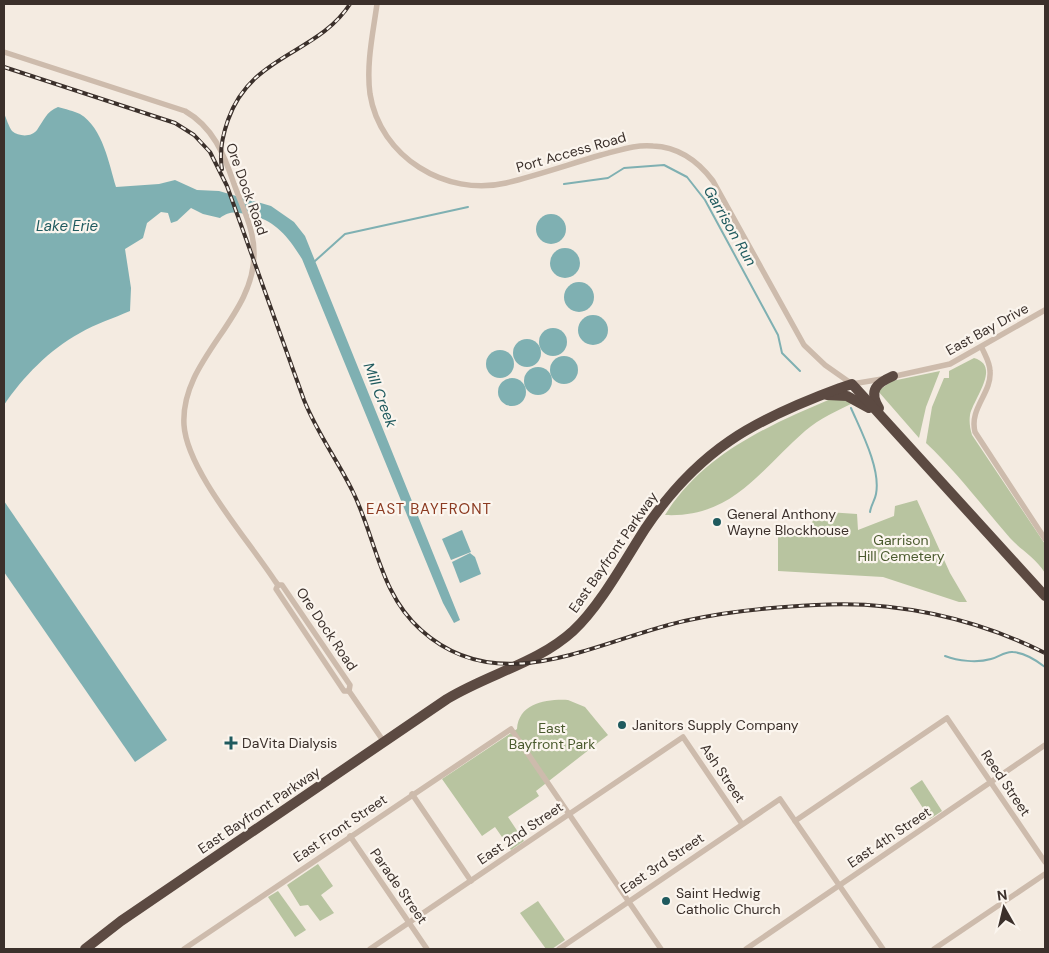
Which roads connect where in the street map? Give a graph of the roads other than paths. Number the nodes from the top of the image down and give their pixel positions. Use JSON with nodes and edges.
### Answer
{"nodes":[{"id":1,"x":378,"y":4,"type":"edge"},
{"id":2,"x":4,"y":52,"type":"edge"},
{"id":3,"x":1045,"y":310,"type":"edge"},
{"id":4,"x":982,"y":348,"type":"junction"},
{"id":5,"x":893,"y":376,"type":"junction"},
{"id":6,"x":852,"y":384,"type":"junction"},
{"id":7,"x":817,"y":397,"type":"junction"},
{"id":8,"x":889,"y":423,"type":"junction"},
{"id":9,"x":1045,"y":539,"type":"edge"},
{"id":10,"x":1045,"y":596,"type":"edge"},
{"id":11,"x":683,"y":737,"type":"joint"},
{"id":12,"x":384,"y":742,"type":"junction"},
{"id":13,"x":1045,"y":745,"type":"edge"},
{"id":14,"x":991,"y":782,"type":"junction"},
{"id":15,"x":412,"y":794,"type":"junction"},
{"id":16,"x":569,"y":815,"type":"junction"},
{"id":17,"x":795,"y":822,"type":"junction"},
{"id":18,"x":742,"y":824,"type":"junction"},
{"id":19,"x":350,"y":836,"type":"junction"},
{"id":20,"x":1045,"y":862,"type":"edge"},
{"id":21,"x":1045,"y":874,"type":"edge"},
{"id":22,"x":471,"y":881,"type":"junction"},
{"id":23,"x":839,"y":885,"type":"junction"},
{"id":24,"x":628,"y":902,"type":"junction"},
{"id":25,"x":410,"y":922,"type":"junction"},
{"id":26,"x":85,"y":949,"type":"edge"},
{"id":27,"x":184,"y":949,"type":"edge"},
{"id":28,"x":370,"y":949,"type":"edge"},
{"id":29,"x":428,"y":949,"type":"edge"},
{"id":30,"x":559,"y":949,"type":"edge"},
{"id":31,"x":661,"y":949,"type":"edge"},
{"id":32,"x":746,"y":949,"type":"edge"},
{"id":33,"x":883,"y":949,"type":"edge"},
{"id":34,"x":934,"y":949,"type":"edge"}],
"edges":[{"from":1,"to":6,"type":"street","name":"Port Access Road"},
{"from":2,"to":12,"type":"street","name":"Ore Dock Road"},
{"from":3,"to":4,"type":"street","name":"East Bay Drive"},
{"from":4,"to":5,"type":"street","name":"East Bay Drive"},
{"from":4,"to":9,"type":"street"},
{"from":5,"to":6,"type":"street","name":"East Bay Drive"},
{"from":5,"to":8,"type":"highway"},
{"from":6,"to":7,"type":"highway","name":"East Bayfront Parkway"},
{"from":6,"to":8,"type":"highway"},
{"from":7,"to":8,"type":"highway"},
{"from":7,"to":12,"type":"highway","name":"East Bayfront Parkway"},
{"from":8,"to":10,"type":"highway"},
{"from":11,"to":16,"type":"street","name":"East 2nd Street"},
{"from":11,"to":18,"type":"street","name":"Ash Street"},
{"from":12,"to":26,"type":"highway","name":"East Bayfront Parkway"},
{"from":13,"to":14,"type":"street","name":"East 4th Street"},
{"from":14,"to":17,"type":"street","name":"Reed Street"},
{"from":14,"to":20,"type":"street","name":"Reed Street"},
{"from":14,"to":23,"type":"street","name":"East 4th Street"},
{"from":15,"to":16,"type":"street","name":"East Front Street"},
{"from":15,"to":19,"type":"street","name":"East Front Street"},
{"from":15,"to":22,"type":"street"},
{"from":16,"to":22,"type":"street","name":"East 2nd Street"},
{"from":16,"to":24,"type":"street"},
{"from":17,"to":18,"type":"street","name":"East 3rd Street"},
{"from":17,"to":23,"type":"street"},
{"from":18,"to":24,"type":"street","name":"East 3rd Street"},
{"from":19,"to":25,"type":"street","name":"Parade Street"},
{"from":19,"to":27,"type":"street","name":"East Front Street"},
{"from":21,"to":34,"type":"street"},
{"from":22,"to":25,"type":"street","name":"East 2nd Street"},
{"from":23,"to":32,"type":"street","name":"East 4th Street"},
{"from":23,"to":33,"type":"street"},
{"from":24,"to":30,"type":"street","name":"East 3rd Street"},
{"from":24,"to":31,"type":"street"},
{"from":25,"to":28,"type":"street","name":"East 2nd Street"},
{"from":25,"to":29,"type":"street","name":"Parade Street"}]}
